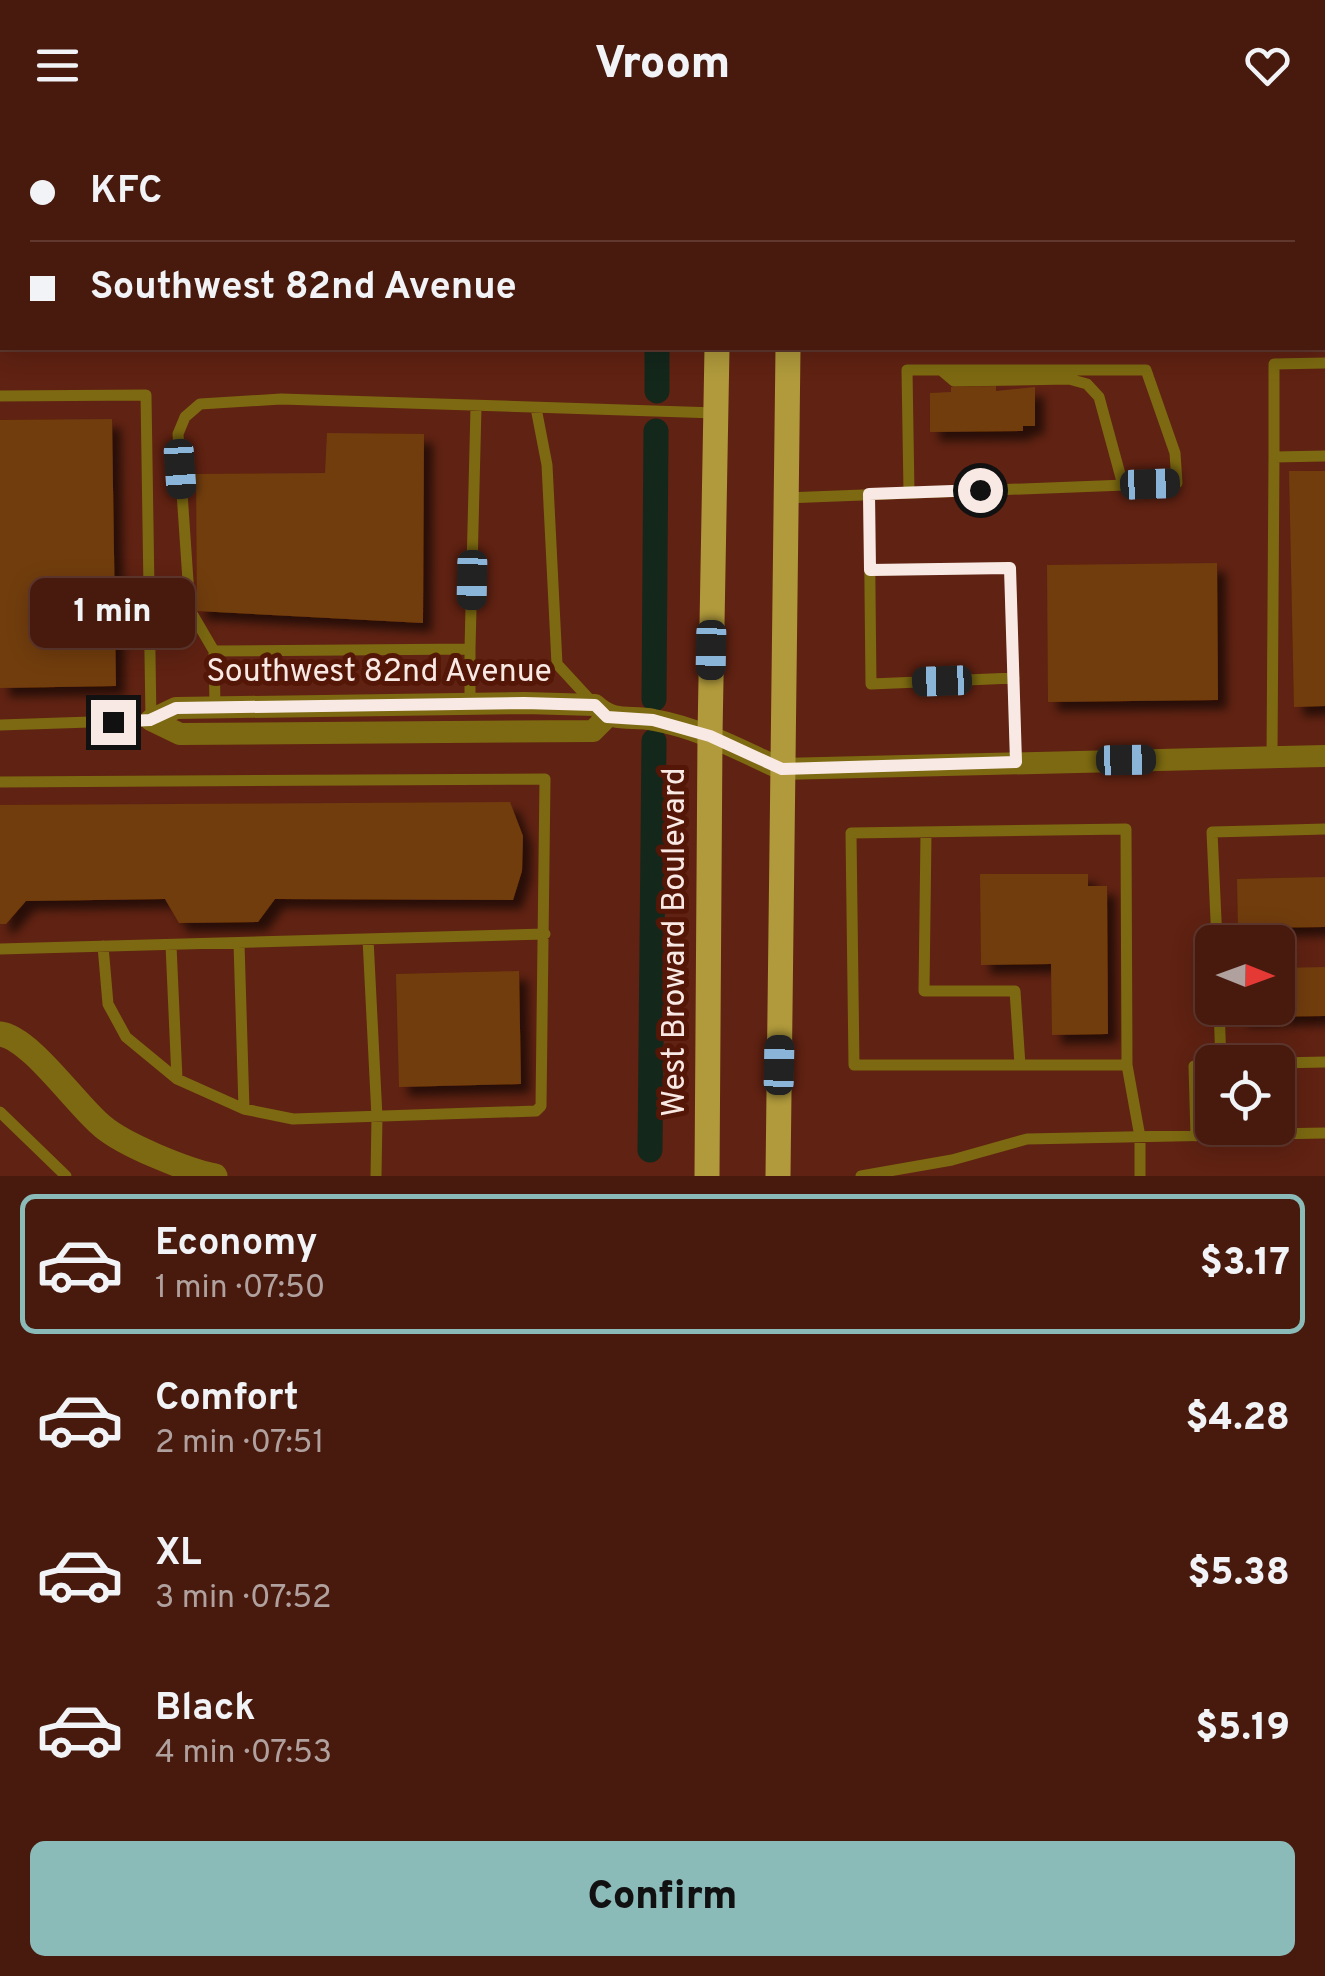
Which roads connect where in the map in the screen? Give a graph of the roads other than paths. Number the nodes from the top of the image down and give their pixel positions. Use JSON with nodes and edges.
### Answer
{"nodes":[{"id":1,"x":717,"y":350,"type":"edge"},
{"id":2,"x":788,"y":350,"type":"edge"},
{"id":3,"x":1274,"y":350,"type":"edge"},
{"id":4,"x":1274,"y":364,"type":"junction"},
{"id":5,"x":1325,"y":364,"type":"edge"},
{"id":6,"x":941,"y":370,"type":"junction"},
{"id":7,"x":0,"y":396,"type":"edge"},
{"id":8,"x":476,"y":407,"type":"junction"},
{"id":9,"x":536,"y":408,"type":"junction"},
{"id":10,"x":716,"y":412,"type":"junction"},
{"id":11,"x":1325,"y":456,"type":"edge"},
{"id":12,"x":1274,"y":457,"type":"junction"},
{"id":13,"x":1123,"y":485,"type":"junction"},
{"id":14,"x":909,"y":493,"type":"junction"},
{"id":15,"x":869,"y":494,"type":"junction"},
{"id":16,"x":785,"y":498,"type":"junction"},
{"id":17,"x":870,"y":570,"type":"junction"},
{"id":18,"x":470,"y":649,"type":"junction"},
{"id":19,"x":214,"y":651,"type":"junction"},
{"id":20,"x":1014,"y":678,"type":"junction"},
{"id":21,"x":470,"y":703,"type":"junction"},
{"id":22,"x":380,"y":704,"type":"junction"},
{"id":23,"x":216,"y":706,"type":"junction"},
{"id":24,"x":601,"y":711,"type":"junction"},
{"id":25,"x":150,"y":720,"type":"junction"},
{"id":26,"x":0,"y":725,"type":"edge"},
{"id":27,"x":379,"y":732,"type":"junction"},
{"id":28,"x":710,"y":736,"type":"junction"},
{"id":29,"x":1325,"y":756,"type":"edge"},
{"id":30,"x":1272,"y":757,"type":"junction"},
{"id":31,"x":1016,"y":762,"type":"junction"},
{"id":32,"x":782,"y":769,"type":"junction"},
{"id":33,"x":0,"y":782,"type":"edge"},
{"id":34,"x":1325,"y":828,"type":"edge"},
{"id":35,"x":926,"y":832,"type":"junction"},
{"id":36,"x":1215,"y":925,"type":"edge"},
{"id":37,"x":545,"y":934,"type":"junction"},
{"id":38,"x":368,"y":939,"type":"junction"},
{"id":39,"x":239,"y":943,"type":"junction"},
{"id":40,"x":171,"y":944,"type":"junction"},
{"id":41,"x":103,"y":946,"type":"junction"},
{"id":42,"x":0,"y":949,"type":"edge"},
{"id":43,"x":0,"y":1034,"type":"edge"},
{"id":44,"x":1325,"y":1062,"type":"edge"},
{"id":45,"x":1295,"y":1063,"type":"edge"},
{"id":46,"x":1020,"y":1065,"type":"junction"},
{"id":47,"x":1128,"y":1065,"type":"junction"},
{"id":48,"x":1195,"y":1066,"type":"edge"},
{"id":49,"x":178,"y":1079,"type":"junction"},
{"id":50,"x":1195,"y":1101,"type":"edge"},
{"id":51,"x":244,"y":1109,"type":"junction"},
{"id":52,"x":0,"y":1112,"type":"edge"},
{"id":53,"x":377,"y":1117,"type":"junction"},
{"id":54,"x":1295,"y":1132,"type":"edge"},
{"id":55,"x":1325,"y":1133,"type":"edge"},
{"id":56,"x":1195,"y":1136,"type":"edge"},
{"id":57,"x":1140,"y":1138,"type":"junction"},
{"id":58,"x":1136,"y":1175,"type":"edge"},
{"id":59,"x":66,"y":1176,"type":"edge"},
{"id":60,"x":214,"y":1176,"type":"edge"},
{"id":61,"x":376,"y":1176,"type":"edge"},
{"id":62,"x":707,"y":1176,"type":"edge"},
{"id":63,"x":778,"y":1176,"type":"edge"},
{"id":64,"x":861,"y":1176,"type":"edge"}],
"edges":[{"from":1,"to":10,"type":"main road","name":"West Broward Boulevard"},
{"from":2,"to":16,"type":"main road"},
{"from":3,"to":4,"type":"lane"},
{"from":4,"to":5,"type":"lane"},
{"from":4,"to":12,"type":"lane"},
{"from":6,"to":13,"type":"lane"},
{"from":6,"to":13,"type":"lane"},
{"from":6,"to":14,"type":"lane"},
{"from":7,"to":25,"type":"lane"},
{"from":8,"to":9,"type":"lane"},
{"from":8,"to":18,"type":"lane"},
{"from":8,"to":19,"type":"lane"},
{"from":9,"to":10,"type":"lane"},
{"from":9,"to":24,"type":"lane"},
{"from":10,"to":28,"type":"main road","name":"West Broward Boulevard"},
{"from":11,"to":12,"type":"lane"},
{"from":12,"to":30,"type":"lane"},
{"from":13,"to":14,"type":"lane"},
{"from":14,"to":15,"type":"lane"},
{"from":15,"to":16,"type":"lane"},
{"from":15,"to":17,"type":"lane"},
{"from":16,"to":32,"type":"main road"},
{"from":17,"to":20,"type":"lane"},
{"from":17,"to":20,"type":"lane"},
{"from":18,"to":19,"type":"lane"},
{"from":18,"to":21,"type":"lane"},
{"from":19,"to":23,"type":"lane"},
{"from":20,"to":31,"type":"lane"},
{"from":21,"to":22,"type":"street","name":"Southwest 82nd Avenue"},
{"from":21,"to":24,"type":"street","name":"Southwest 82nd Avenue"},
{"from":22,"to":23,"type":"street","name":"Southwest 82nd Avenue"},
{"from":22,"to":27,"type":"street"},
{"from":23,"to":25,"type":"street","name":"Southwest 82nd Avenue"},
{"from":24,"to":27,"type":"street","name":"Southwest 82nd Avenue"},
{"from":24,"to":28,"type":"street","name":"Southwest 82nd Avenue"},
{"from":25,"to":26,"type":"lane","name":"Southwest 82nd Avenue"},
{"from":25,"to":27,"type":"street","name":"Southwest 82nd Avenue"},
{"from":28,"to":32,"type":"street","name":"Southwest 82nd Avenue"},
{"from":28,"to":62,"type":"main road","name":"West Broward Boulevard"},
{"from":29,"to":30,"type":"street"},
{"from":30,"to":31,"type":"street"},
{"from":31,"to":32,"type":"street"},
{"from":32,"to":63,"type":"main road"},
{"from":33,"to":37,"type":"lane"},
{"from":34,"to":36,"type":"lane"},
{"from":35,"to":46,"type":"lane"},
{"from":35,"to":46,"type":"lane"},
{"from":35,"to":47,"type":"lane"},
{"from":37,"to":38,"type":"lane"},
{"from":37,"to":53,"type":"lane"},
{"from":38,"to":39,"type":"lane"},
{"from":38,"to":53,"type":"lane"},
{"from":39,"to":40,"type":"lane"},
{"from":39,"to":51,"type":"lane"},
{"from":40,"to":41,"type":"lane"},
{"from":40,"to":49,"type":"lane"},
{"from":41,"to":42,"type":"lane"},
{"from":41,"to":49,"type":"lane"},
{"from":43,"to":60,"type":"street"},
{"from":44,"to":45,"type":"lane"},
{"from":46,"to":47,"type":"lane"},
{"from":47,"to":57,"type":"lane"},
{"from":48,"to":50,"type":"lane"},
{"from":49,"to":51,"type":"lane"},
{"from":51,"to":53,"type":"lane"},
{"from":52,"to":59,"type":"lane"},
{"from":53,"to":61,"type":"lane"},
{"from":54,"to":55,"type":"lane"},
{"from":56,"to":57,"type":"lane"},
{"from":57,"to":58,"type":"lane"},
{"from":57,"to":64,"type":"lane"}]}
